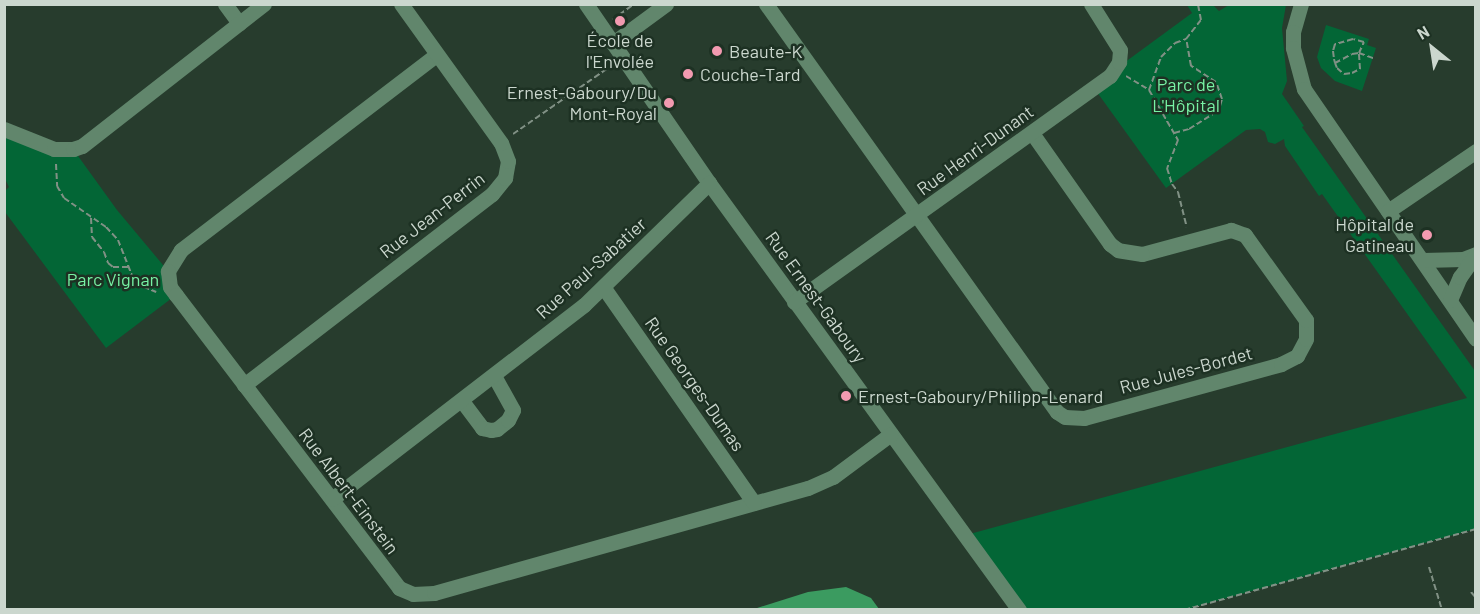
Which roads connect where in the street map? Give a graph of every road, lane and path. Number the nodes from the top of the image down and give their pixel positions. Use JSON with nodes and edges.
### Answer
{"nodes":[{"id":1,"x":225,"y":4,"type":"edge"},
{"id":2,"x":264,"y":4,"type":"edge"},
{"id":3,"x":401,"y":4,"type":"edge"},
{"id":4,"x":586,"y":4,"type":"edge"},
{"id":5,"x":634,"y":4,"type":"edge"},
{"id":6,"x":666,"y":4,"type":"edge"},
{"id":7,"x":766,"y":4,"type":"edge"},
{"id":8,"x":1091,"y":4,"type":"edge"},
{"id":9,"x":1198,"y":4,"type":"edge"},
{"id":10,"x":1301,"y":4,"type":"edge"},
{"id":11,"x":611,"y":21,"type":"dead end"},
{"id":12,"x":239,"y":23,"type":"junction"},
{"id":13,"x":1186,"y":39,"type":"junction"},
{"id":14,"x":613,"y":43,"type":"junction"},
{"id":15,"x":1359,"y":53,"type":"junction"},
{"id":16,"x":436,"y":55,"type":"junction"},
{"id":17,"x":1373,"y":58,"type":"dead end"},
{"id":18,"x":1335,"y":63,"type":"junction"},
{"id":19,"x":611,"y":66,"type":"dead end"},
{"id":20,"x":1115,"y":71,"type":"junction"},
{"id":21,"x":1149,"y":90,"type":"junction"},
{"id":22,"x":4,"y":129,"type":"edge"},
{"id":23,"x":1032,"y":133,"type":"junction"},
{"id":24,"x":1174,"y":133,"type":"junction"},
{"id":25,"x":501,"y":143,"type":"junction"},
{"id":26,"x":59,"y":149,"type":"junction"},
{"id":27,"x":1476,"y":151,"type":"edge"},
{"id":28,"x":709,"y":183,"type":"junction"},
{"id":29,"x":1388,"y":211,"type":"junction"},
{"id":30,"x":916,"y":216,"type":"junction"},
{"id":31,"x":91,"y":218,"type":"junction"},
{"id":32,"x":1190,"y":241,"type":"junction"},
{"id":33,"x":1476,"y":254,"type":"edge"},
{"id":34,"x":1423,"y":260,"type":"junction"},
{"id":35,"x":128,"y":267,"type":"junction"},
{"id":36,"x":171,"y":287,"type":"junction"},
{"id":37,"x":604,"y":288,"type":"junction"},
{"id":38,"x":1449,"y":300,"type":"junction"},
{"id":39,"x":794,"y":302,"type":"junction"},
{"id":40,"x":1476,"y":339,"type":"edge"},
{"id":41,"x":494,"y":376,"type":"junction"},
{"id":42,"x":244,"y":385,"type":"junction"},
{"id":43,"x":462,"y":401,"type":"junction"},
{"id":44,"x":891,"y":434,"type":"junction"},
{"id":45,"x":332,"y":499,"type":"junction"},
{"id":46,"x":754,"y":503,"type":"junction"},
{"id":47,"x":1476,"y":530,"type":"edge"},
{"id":48,"x":1429,"y":567,"type":"dead end"},
{"id":49,"x":1471,"y":591,"type":"dead end"},
{"id":50,"x":1476,"y":598,"type":"edge"},
{"id":51,"x":1019,"y":609,"type":"edge"},
{"id":52,"x":1184,"y":609,"type":"edge"},
{"id":53,"x":1442,"y":609,"type":"edge"}],
"edges":[{"from":1,"to":12,"type":"street"},
{"from":2,"to":12,"type":"street"},
{"from":3,"to":16,"type":"street","name":"Rue Jean-Perrin"},
{"from":4,"to":14,"type":"street","name":"Rue Ernest-Gaboury"},
{"from":5,"to":11,"type":"path"},
{"from":6,"to":14,"type":"street"},
{"from":7,"to":30,"type":"street","name":"Rue Jules-Bordet"},
{"from":8,"to":20,"type":"street"},
{"from":9,"to":13,"type":"path"},
{"from":10,"to":29,"type":"street"},
{"from":12,"to":26,"type":"street"},
{"from":13,"to":21,"type":"path"},
{"from":13,"to":24,"type":"path"},
{"from":14,"to":28,"type":"street","name":"Rue Ernest-Gaboury"},
{"from":15,"to":17,"type":"path"},
{"from":15,"to":18,"type":"path"},
{"from":15,"to":18,"type":"path"},
{"from":15,"to":18,"type":"path"},
{"from":16,"to":25,"type":"street","name":"Rue Jean-Perrin"},
{"from":16,"to":36,"type":"street"},
{"from":19,"to":25,"type":"path"},
{"from":20,"to":21,"type":"path"},
{"from":20,"to":23,"type":"street","name":"Rue Henri-Dunant"},
{"from":21,"to":24,"type":"path"},
{"from":22,"to":26,"type":"street"},
{"from":23,"to":30,"type":"street","name":"Rue Henri-Dunant"},
{"from":23,"to":32,"type":"street","name":"Rue Jules-Bordet"},
{"from":24,"to":32,"type":"path"},
{"from":25,"to":42,"type":"street","name":"Rue Jean-Perrin"},
{"from":26,"to":31,"type":"path"},
{"from":27,"to":29,"type":"street"},
{"from":28,"to":37,"type":"street","name":"Rue Paul-Sabatier"},
{"from":28,"to":39,"type":"street","name":"Rue Ernest-Gaboury"},
{"from":29,"to":34,"type":"street"},
{"from":30,"to":32,"type":"street","name":"Rue Jules-Bordet"},
{"from":30,"to":39,"type":"street","name":"Rue Henri-Dunant"},
{"from":31,"to":35,"type":"path"},
{"from":31,"to":35,"type":"path"},
{"from":33,"to":34,"type":"street"},
{"from":33,"to":38,"type":"street"},
{"from":34,"to":38,"type":"street"},
{"from":35,"to":36,"type":"path"},
{"from":36,"to":42,"type":"street","name":"Rue Albert-Einstein"},
{"from":37,"to":41,"type":"street","name":"Rue Paul-Sabatier"},
{"from":37,"to":46,"type":"street","name":"Rue Georges-Dumas"},
{"from":38,"to":40,"type":"street"},
{"from":39,"to":44,"type":"street","name":"Rue Ernest-Gaboury"},
{"from":41,"to":43,"type":"street","name":"Rue Paul-Sabatier"},
{"from":41,"to":43,"type":"street"},
{"from":42,"to":45,"type":"street","name":"Rue Albert-Einstein"},
{"from":43,"to":45,"type":"street","name":"Rue Paul-Sabatier"},
{"from":44,"to":46,"type":"street","name":"Rue Albert-Einstein"},
{"from":44,"to":51,"type":"street","name":"Rue Ernest-Gaboury"},
{"from":45,"to":46,"type":"street","name":"Rue Albert-Einstein"},
{"from":47,"to":52,"type":"path"},
{"from":48,"to":53,"type":"path"},
{"from":49,"to":50,"type":"path"}]}
